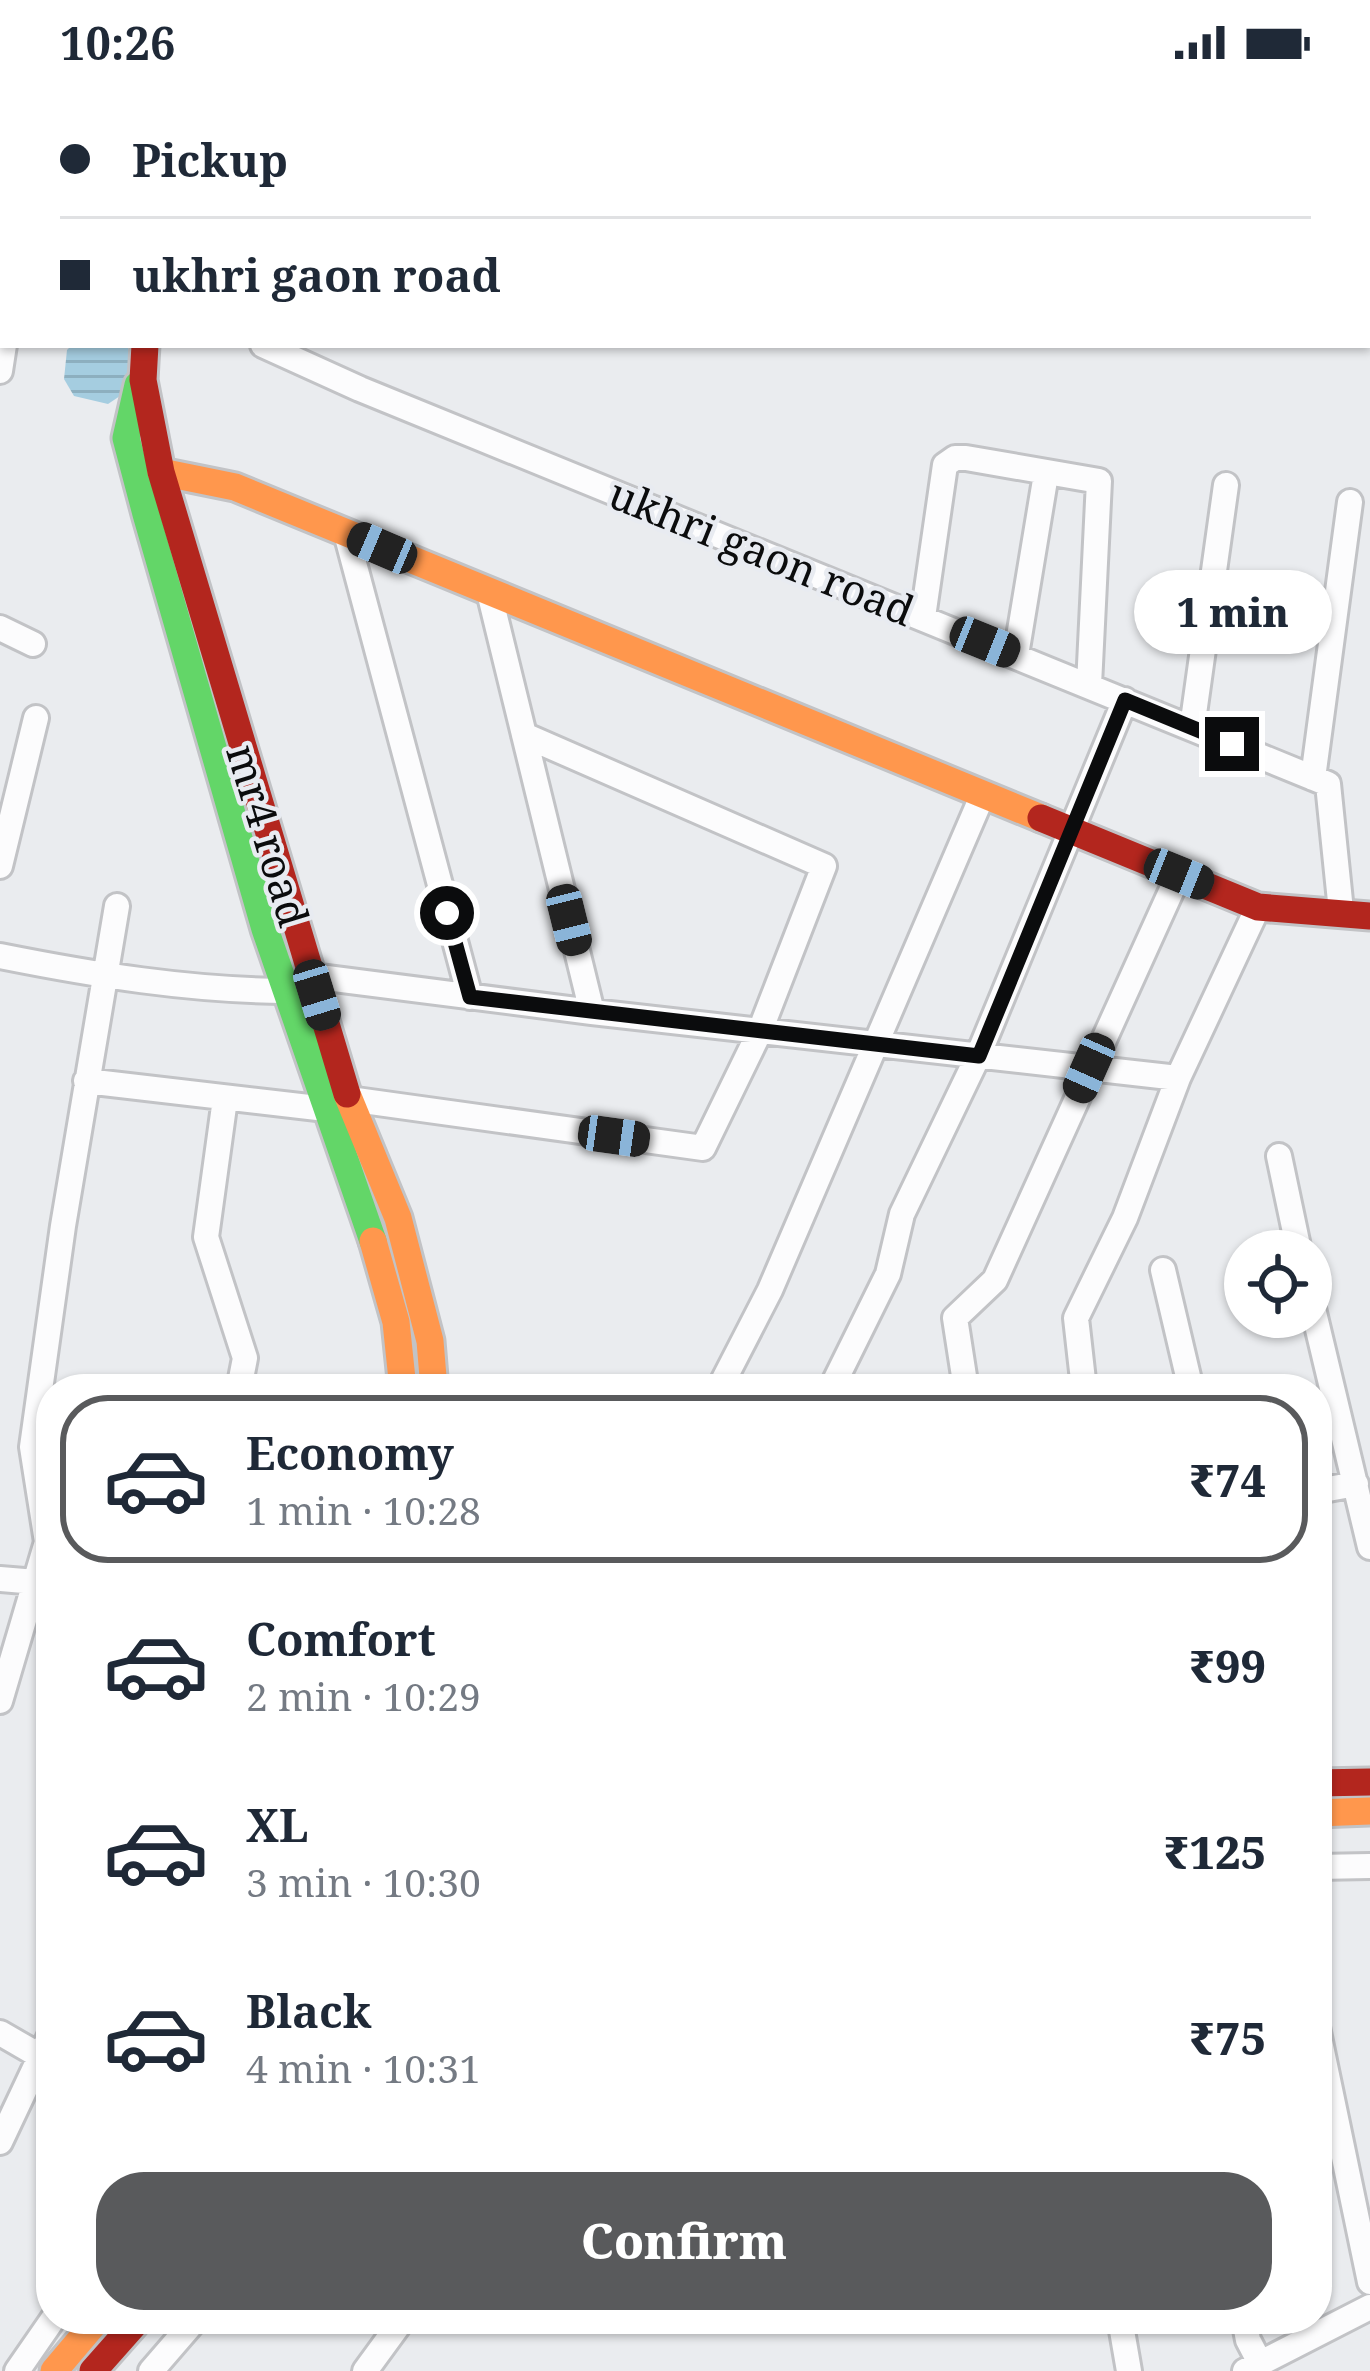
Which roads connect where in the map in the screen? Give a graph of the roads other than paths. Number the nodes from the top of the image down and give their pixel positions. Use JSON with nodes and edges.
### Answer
{"nodes":[{"id":1,"x":141,"y":348,"type":"edge"},
{"id":2,"x":141,"y":348,"type":"edge"},
{"id":3,"x":270,"y":348,"type":"edge"},
{"id":4,"x":161,"y":472,"type":"junction"},
{"id":5,"x":1046,"y":474,"type":"junction"},
{"id":6,"x":1226,"y":485,"type":"dead end"},
{"id":7,"x":1350,"y":502,"type":"dead end"},
{"id":8,"x":346,"y":532,"type":"junction"},
{"id":9,"x":489,"y":592,"type":"junction"},
{"id":10,"x":923,"y":616,"type":"junction"},
{"id":11,"x":0,"y":628,"type":"edge"},
{"id":12,"x":33,"y":644,"type":"dead end"},
{"id":13,"x":1016,"y":655,"type":"junction"},
{"id":14,"x":1088,"y":685,"type":"junction"},
{"id":15,"x":1125,"y":700,"type":"junction"},
{"id":16,"x":36,"y":718,"type":"dead end"},
{"id":17,"x":1192,"y":728,"type":"junction"},
{"id":18,"x":524,"y":735,"type":"junction"},
{"id":19,"x":1320,"y":781,"type":"junction"},
{"id":20,"x":983,"y":794,"type":"junction"},
{"id":21,"x":1070,"y":830,"type":"junction"},
{"id":22,"x":0,"y":866,"type":"edge"},
{"id":23,"x":1179,"y":874,"type":"junction"},
{"id":24,"x":118,"y":907,"type":"dead end"},
{"id":25,"x":1258,"y":907,"type":"junction"},
{"id":26,"x":1341,"y":911,"type":"junction"},
{"id":27,"x":1370,"y":916,"type":"edge"},
{"id":28,"x":0,"y":956,"type":"edge"},
{"id":29,"x":311,"y":976,"type":"junction"},
{"id":30,"x":105,"y":977,"type":"junction"},
{"id":31,"x":286,"y":991,"type":"junction"},
{"id":32,"x":470,"y":997,"type":"junction"},
{"id":33,"x":592,"y":1012,"type":"junction"},
{"id":34,"x":760,"y":1031,"type":"junction"},
{"id":35,"x":874,"y":1044,"type":"junction"},
{"id":36,"x":979,"y":1056,"type":"junction"},
{"id":37,"x":1089,"y":1068,"type":"junction"},
{"id":38,"x":1178,"y":1078,"type":"junction"},
{"id":39,"x":86,"y":1081,"type":"junction"},
{"id":40,"x":225,"y":1099,"type":"junction"},
{"id":41,"x":337,"y":1104,"type":"junction"},
{"id":42,"x":1279,"y":1156,"type":"dead end"},
{"id":43,"x":1295,"y":1230,"type":"edge"},
{"id":44,"x":1162,"y":1270,"type":"dead end"},
{"id":45,"x":1321,"y":1338,"type":"edge"},
{"id":46,"x":49,"y":1374,"type":"edge"},
{"id":47,"x":242,"y":1374,"type":"edge"},
{"id":48,"x":401,"y":1374,"type":"edge"},
{"id":49,"x":433,"y":1374,"type":"edge"},
{"id":50,"x":726,"y":1374,"type":"edge"},
{"id":51,"x":841,"y":1374,"type":"edge"},
{"id":52,"x":964,"y":1374,"type":"edge"},
{"id":53,"x":1082,"y":1374,"type":"edge"},
{"id":54,"x":1187,"y":1374,"type":"edge"},
{"id":55,"x":1331,"y":1374,"type":"edge"},
{"id":56,"x":1332,"y":1377,"type":"edge"},
{"id":57,"x":1359,"y":1476,"type":"edge"},
{"id":58,"x":1370,"y":1547,"type":"edge"},
{"id":59,"x":0,"y":1579,"type":"edge"},
{"id":60,"x":36,"y":1582,"type":"joint"},
{"id":61,"x":0,"y":1701,"type":"edge"},
{"id":62,"x":1370,"y":1782,"type":"edge"},
{"id":63,"x":1332,"y":1783,"type":"edge"},
{"id":64,"x":1370,"y":1811,"type":"edge"},
{"id":65,"x":1332,"y":1812,"type":"edge"},
{"id":66,"x":1370,"y":1866,"type":"edge"},
{"id":67,"x":1332,"y":1867,"type":"edge"},
{"id":68,"x":0,"y":2033,"type":"edge"},
{"id":69,"x":36,"y":2043,"type":"edge"},
{"id":70,"x":36,"y":2064,"type":"edge"},
{"id":71,"x":1332,"y":2099,"type":"edge"},
{"id":72,"x":0,"y":2142,"type":"edge"},
{"id":73,"x":1370,"y":2282,"type":"edge"},
{"id":74,"x":1370,"y":2306,"type":"edge"},
{"id":75,"x":1332,"y":2326,"type":"edge"},
{"id":76,"x":42,"y":2334,"type":"edge"},
{"id":77,"x":85,"y":2334,"type":"edge"},
{"id":78,"x":126,"y":2334,"type":"edge"},
{"id":79,"x":183,"y":2334,"type":"edge"},
{"id":80,"x":392,"y":2334,"type":"edge"},
{"id":81,"x":1123,"y":2334,"type":"edge"},
{"id":82,"x":1247,"y":2334,"type":"edge"},
{"id":83,"x":1316,"y":2334,"type":"edge"},
{"id":84,"x":1252,"y":2367,"type":"edge"},
{"id":85,"x":16,"y":2371,"type":"edge"},
{"id":86,"x":54,"y":2371,"type":"edge"},
{"id":87,"x":93,"y":2371,"type":"edge"},
{"id":88,"x":151,"y":2371,"type":"edge"},
{"id":89,"x":365,"y":2371,"type":"edge"},
{"id":90,"x":1129,"y":2371,"type":"edge"}],
"edges":[{"from":1,"to":4,"type":"street","name":"mr4 road"},
{"from":2,"to":31,"type":"street","name":"mr4 road"},
{"from":3,"to":10,"type":"street","name":"ukhri gaon road"},
{"from":4,"to":8,"type":"street"},
{"from":4,"to":29,"type":"street","name":"mr4 road"},
{"from":5,"to":10,"type":"street"},
{"from":5,"to":13,"type":"street"},
{"from":5,"to":14,"type":"street"},
{"from":6,"to":17,"type":"street"},
{"from":7,"to":19,"type":"street"},
{"from":8,"to":9,"type":"street"},
{"from":8,"to":32,"type":"street"},
{"from":9,"to":18,"type":"street"},
{"from":9,"to":20,"type":"street"},
{"from":10,"to":13,"type":"street","name":"ukhri gaon road"},
{"from":11,"to":12,"type":"street"},
{"from":13,"to":14,"type":"street","name":"ukhri gaon road"},
{"from":14,"to":15,"type":"street","name":"ukhri gaon road"},
{"from":15,"to":17,"type":"street","name":"ukhri gaon road"},
{"from":15,"to":21,"type":"street"},
{"from":16,"to":22,"type":"street"},
{"from":17,"to":19,"type":"street","name":"ukhri gaon road"},
{"from":18,"to":33,"type":"street"},
{"from":18,"to":34,"type":"street"},
{"from":19,"to":26,"type":"street"},
{"from":20,"to":21,"type":"street"},
{"from":20,"to":35,"type":"street"},
{"from":21,"to":23,"type":"street"},
{"from":21,"to":36,"type":"street"},
{"from":23,"to":25,"type":"street"},
{"from":23,"to":37,"type":"street"},
{"from":24,"to":30,"type":"street"},
{"from":25,"to":26,"type":"street"},
{"from":25,"to":38,"type":"street"},
{"from":26,"to":27,"type":"street"},
{"from":28,"to":30,"type":"street"},
{"from":29,"to":32,"type":"street"},
{"from":29,"to":41,"type":"street","name":"mr4 road"},
{"from":30,"to":31,"type":"street"},
{"from":30,"to":39,"type":"street"},
{"from":31,"to":41,"type":"street","name":"mr4 road"},
{"from":32,"to":33,"type":"street"},
{"from":33,"to":34,"type":"street"},
{"from":34,"to":35,"type":"street"},
{"from":34,"to":41,"type":"street"},
{"from":35,"to":36,"type":"street"},
{"from":35,"to":50,"type":"street"},
{"from":36,"to":37,"type":"street"},
{"from":36,"to":51,"type":"street"},
{"from":37,"to":38,"type":"street"},
{"from":37,"to":52,"type":"street"},
{"from":38,"to":53,"type":"street"},
{"from":39,"to":40,"type":"street"},
{"from":39,"to":46,"type":"street"},
{"from":40,"to":41,"type":"street"},
{"from":40,"to":47,"type":"street"},
{"from":41,"to":48,"type":"street","name":"mr4 road"},
{"from":41,"to":49,"type":"street","name":"mr4 road"},
{"from":42,"to":43,"type":"street"},
{"from":44,"to":54,"type":"street"},
{"from":45,"to":55,"type":"street"},
{"from":56,"to":57,"type":"street"},
{"from":57,"to":58,"type":"street"},
{"from":59,"to":60,"type":"street"},
{"from":60,"to":61,"type":"street"},
{"from":62,"to":63,"type":"street"},
{"from":64,"to":65,"type":"street"},
{"from":66,"to":67,"type":"street"},
{"from":68,"to":69,"type":"street"},
{"from":70,"to":72,"type":"street"},
{"from":71,"to":73,"type":"street"},
{"from":74,"to":75,"type":"street"},
{"from":76,"to":85,"type":"street"},
{"from":77,"to":86,"type":"street"},
{"from":78,"to":87,"type":"street"},
{"from":79,"to":88,"type":"street"},
{"from":80,"to":89,"type":"street"},
{"from":81,"to":90,"type":"street"},
{"from":82,"to":84,"type":"street"},
{"from":83,"to":84,"type":"street"}]}
